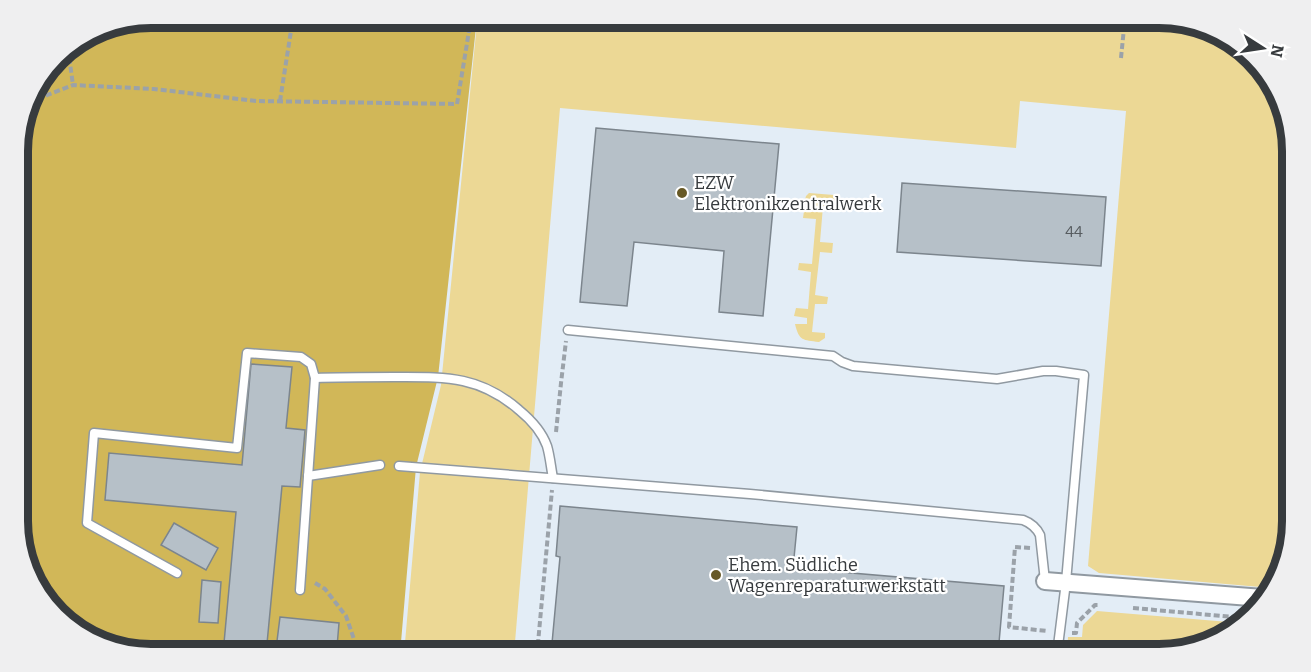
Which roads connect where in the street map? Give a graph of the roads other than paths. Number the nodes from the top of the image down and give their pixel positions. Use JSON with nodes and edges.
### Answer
{"nodes":[{"id":1,"x":568,"y":330,"type":"road end"},
{"id":2,"x":315,"y":378,"type":"junction"},
{"id":3,"x":380,"y":465,"type":"dead end"},
{"id":4,"x":399,"y":466,"type":"dead end"},
{"id":5,"x":309,"y":476,"type":"junction"},
{"id":6,"x":553,"y":478,"type":"junction"},
{"id":7,"x":177,"y":573,"type":"dead end"},
{"id":8,"x":1045,"y":581,"type":"joint"},
{"id":9,"x":1066,"y":582,"type":"junction"},
{"id":10,"x":300,"y":590,"type":"dead end"},
{"id":11,"x":1256,"y":597,"type":"edge"},
{"id":12,"x":1058,"y":643,"type":"edge"}],
"edges":[{"from":1,"to":9,"type":"lane"},
{"from":2,"to":5,"type":"lane"},
{"from":2,"to":6,"type":"lane"},
{"from":2,"to":7,"type":"lane"},
{"from":3,"to":5,"type":"lane"},
{"from":4,"to":6,"type":"lane"},
{"from":5,"to":10,"type":"lane"},
{"from":6,"to":8,"type":"lane"},
{"from":8,"to":9,"type":"street"},
{"from":9,"to":11,"type":"street"},
{"from":9,"to":12,"type":"lane"}]}
